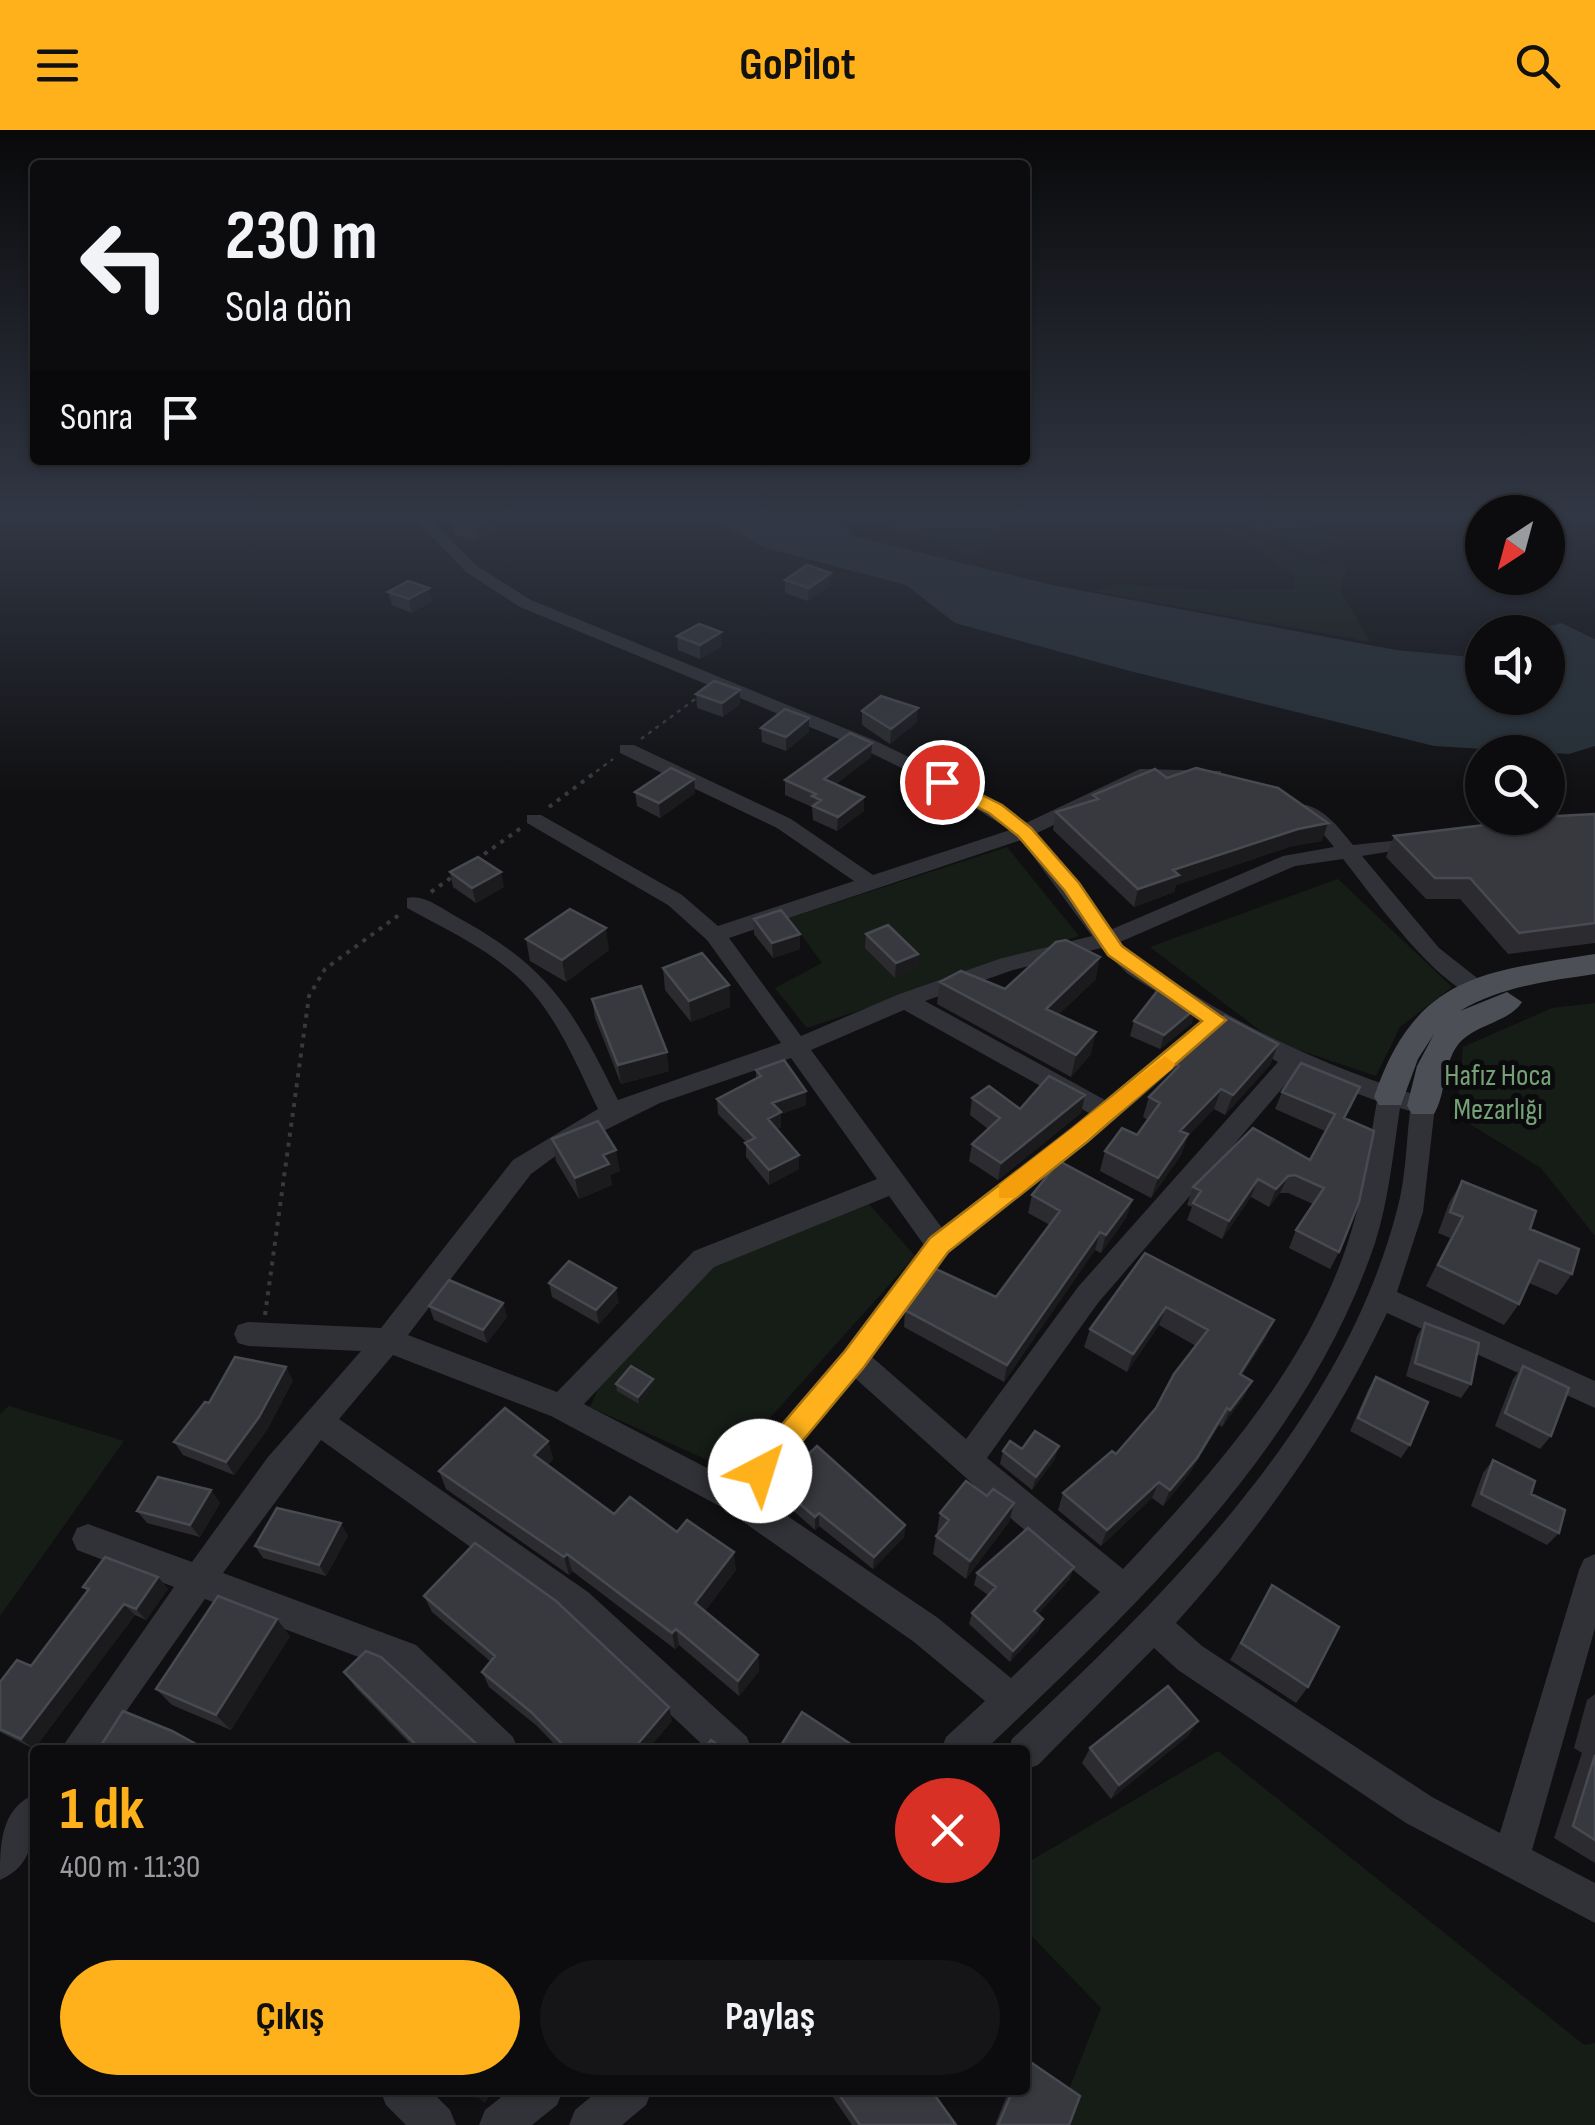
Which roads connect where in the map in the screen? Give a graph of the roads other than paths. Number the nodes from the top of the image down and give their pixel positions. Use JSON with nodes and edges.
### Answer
{"nodes":[{"id":1,"x":531,"y":608,"type":"edge"},
{"id":2,"x":627,"y":749,"type":"road end"},
{"id":3,"x":1227,"y":778,"type":"edge"},
{"id":4,"x":1284,"y":797,"type":"edge"},
{"id":5,"x":534,"y":819,"type":"road end"},
{"id":6,"x":1024,"y":832,"type":"junction"},
{"id":7,"x":1442,"y":838,"type":"edge"},
{"id":8,"x":1347,"y":851,"type":"junction"},
{"id":9,"x":868,"y":882,"type":"junction"},
{"id":10,"x":415,"y":903,"type":"road end"},
{"id":11,"x":715,"y":934,"type":"junction"},
{"id":12,"x":1108,"y":939,"type":"junction"},
{"id":13,"x":1595,"y":964,"type":"edge"},
{"id":14,"x":1595,"y":982,"type":"edge"},
{"id":15,"x":1478,"y":990,"type":"junction"},
{"id":16,"x":905,"y":1000,"type":"junction"},
{"id":17,"x":1216,"y":1020,"type":"junction"},
{"id":18,"x":798,"y":1046,"type":"junction"},
{"id":19,"x":1292,"y":1062,"type":"junction"},
{"id":20,"x":1390,"y":1097,"type":"junction"},
{"id":21,"x":1423,"y":1106,"type":"junction"},
{"id":22,"x":610,"y":1111,"type":"junction"},
{"id":23,"x":1107,"y":1112,"type":"junction"},
{"id":24,"x":1048,"y":1159,"type":"junction"},
{"id":25,"x":1079,"y":1176,"type":"edge"},
{"id":26,"x":893,"y":1184,"type":"junction"},
{"id":27,"x":1125,"y":1202,"type":"edge"},
{"id":28,"x":1156,"y":1218,"type":"junction"},
{"id":29,"x":939,"y":1245,"type":"junction"},
{"id":30,"x":1379,"y":1296,"type":"junction"},
{"id":31,"x":255,"y":1334,"type":"road end"},
{"id":32,"x":388,"y":1340,"type":"junction"},
{"id":33,"x":854,"y":1359,"type":"junction"},
{"id":34,"x":1595,"y":1396,"type":"edge"},
{"id":35,"x":562,"y":1407,"type":"junction"},
{"id":36,"x":320,"y":1423,"type":"junction"},
{"id":37,"x":968,"y":1460,"type":"junction"},
{"id":38,"x":736,"y":1498,"type":"junction"},
{"id":39,"x":88,"y":1539,"type":"dead end"},
{"id":40,"x":1595,"y":1570,"type":"edge"},
{"id":41,"x":200,"y":1579,"type":"junction"},
{"id":42,"x":1122,"y":1588,"type":"junction"},
{"id":43,"x":1150,"y":1624,"type":"junction"},
{"id":44,"x":1012,"y":1701,"type":"junction"},
{"id":45,"x":82,"y":1745,"type":"edge"},
{"id":46,"x":495,"y":1745,"type":"edge"},
{"id":47,"x":729,"y":1745,"type":"edge"},
{"id":48,"x":965,"y":1745,"type":"edge"},
{"id":49,"x":1030,"y":1747,"type":"edge"},
{"id":50,"x":30,"y":1819,"type":"edge"},
{"id":51,"x":1511,"y":1860,"type":"junction"},
{"id":52,"x":0,"y":1861,"type":"edge"},
{"id":53,"x":1595,"y":1904,"type":"edge"},
{"id":54,"x":406,"y":2095,"type":"edge"},
{"id":55,"x":536,"y":2095,"type":"edge"},
{"id":56,"x":625,"y":2095,"type":"edge"},
{"id":57,"x":436,"y":2125,"type":"edge"},
{"id":58,"x":500,"y":2125,"type":"edge"},
{"id":59,"x":590,"y":2125,"type":"edge"}],
"edges":[{"from":1,"to":6,"type":"street"},
{"from":2,"to":9,"type":"street"},
{"from":3,"to":6,"type":"street"},
{"from":4,"to":8,"type":"street"},
{"from":5,"to":11,"type":"street"},
{"from":6,"to":9,"type":"street"},
{"from":6,"to":12,"type":"street"},
{"from":7,"to":8,"type":"street"},
{"from":8,"to":12,"type":"street"},
{"from":8,"to":15,"type":"street"},
{"from":9,"to":11,"type":"street"},
{"from":10,"to":22,"type":"street"},
{"from":11,"to":18,"type":"street"},
{"from":12,"to":16,"type":"street"},
{"from":12,"to":17,"type":"street"},
{"from":13,"to":15,"type":"main road"},
{"from":14,"to":21,"type":"main road"},
{"from":15,"to":20,"type":"main road"},
{"from":16,"to":18,"type":"street"},
{"from":16,"to":23,"type":"street"},
{"from":17,"to":19,"type":"street"},
{"from":17,"to":23,"type":"street"},
{"from":18,"to":22,"type":"street"},
{"from":18,"to":26,"type":"street"},
{"from":19,"to":20,"type":"street"},
{"from":19,"to":28,"type":"street"},
{"from":20,"to":21,"type":"street"},
{"from":20,"to":42,"type":"street"},
{"from":21,"to":30,"type":"street"},
{"from":22,"to":32,"type":"street"},
{"from":23,"to":24,"type":"street"},
{"from":24,"to":25,"type":"street"},
{"from":24,"to":29,"type":"street"},
{"from":26,"to":29,"type":"street"},
{"from":26,"to":35,"type":"street"},
{"from":27,"to":28,"type":"street"},
{"from":28,"to":37,"type":"street"},
{"from":29,"to":33,"type":"street"},
{"from":30,"to":34,"type":"street"},
{"from":30,"to":43,"type":"street"},
{"from":31,"to":32,"type":"street"},
{"from":32,"to":35,"type":"street"},
{"from":32,"to":36,"type":"street"},
{"from":33,"to":37,"type":"street"},
{"from":33,"to":38,"type":"street"},
{"from":35,"to":38,"type":"street"},
{"from":36,"to":41,"type":"street"},
{"from":36,"to":47,"type":"street"},
{"from":37,"to":42,"type":"street"},
{"from":38,"to":44,"type":"street"},
{"from":39,"to":41,"type":"street"},
{"from":40,"to":51,"type":"street"},
{"from":41,"to":45,"type":"street"},
{"from":41,"to":46,"type":"street"},
{"from":42,"to":44,"type":"street"},
{"from":43,"to":49,"type":"street"},
{"from":43,"to":51,"type":"street"},
{"from":44,"to":48,"type":"street"},
{"from":50,"to":52,"type":"street"},
{"from":51,"to":53,"type":"street"},
{"from":54,"to":57,"type":"street"},
{"from":55,"to":58,"type":"street"},
{"from":56,"to":59,"type":"street"}]}
